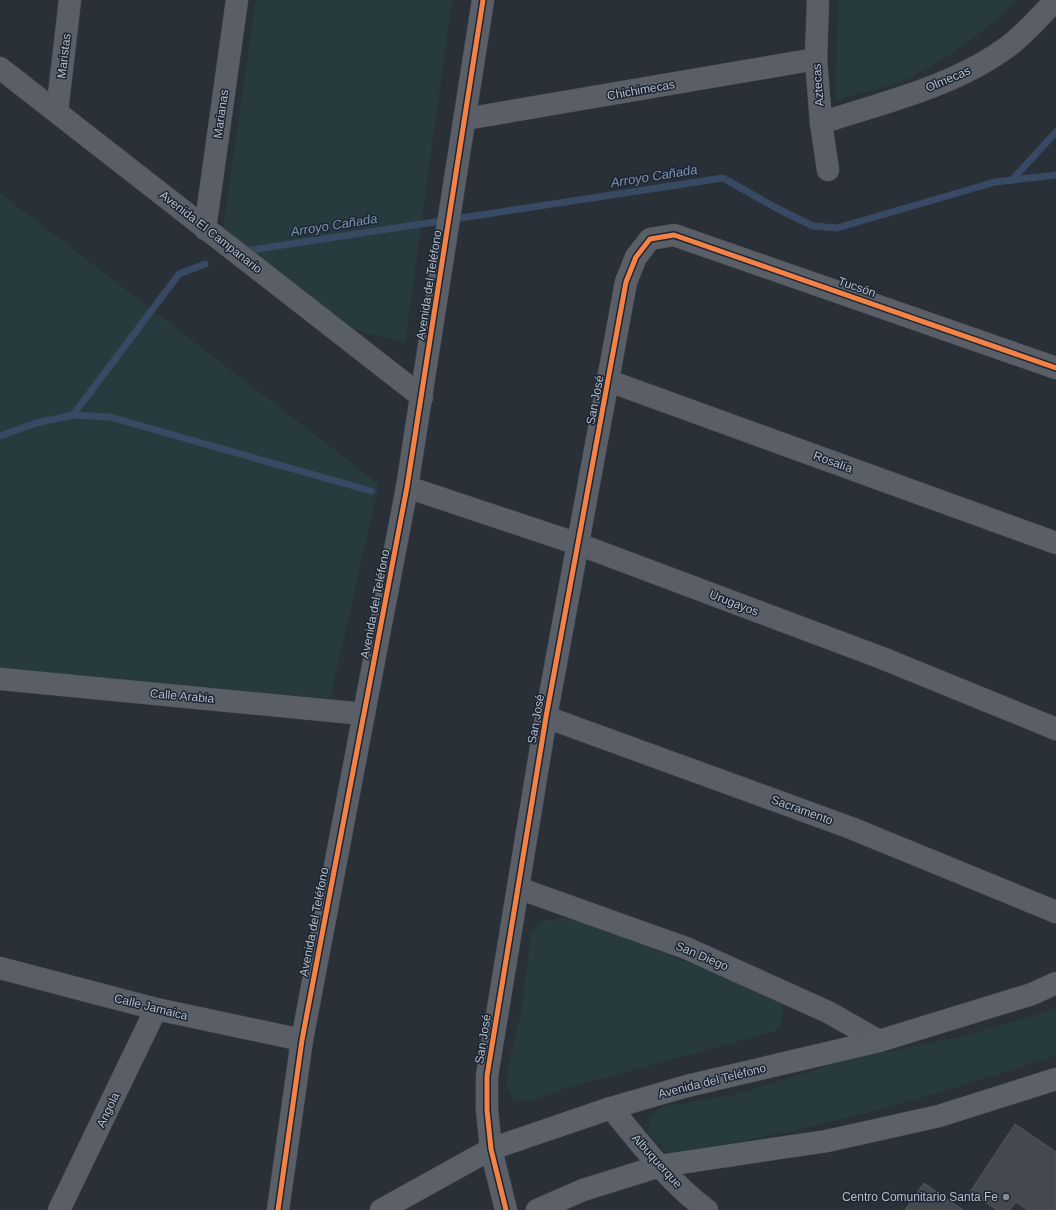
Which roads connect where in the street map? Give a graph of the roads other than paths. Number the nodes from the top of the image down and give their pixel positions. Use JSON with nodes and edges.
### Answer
{"nodes":[{"id":1,"x":70,"y":0,"type":"edge"},
{"id":2,"x":238,"y":0,"type":"edge"},
{"id":3,"x":483,"y":0,"type":"edge"},
{"id":4,"x":818,"y":0,"type":"edge"},
{"id":5,"x":1056,"y":0,"type":"edge"},
{"id":6,"x":816,"y":59,"type":"junction"},
{"id":7,"x":0,"y":68,"type":"edge"},
{"id":8,"x":57,"y":112,"type":"junction"},
{"id":9,"x":465,"y":119,"type":"junction"},
{"id":10,"x":821,"y":123,"type":"junction"},
{"id":11,"x":828,"y":170,"type":"dead end"},
{"id":12,"x":206,"y":229,"type":"junction"},
{"id":13,"x":650,"y":239,"type":"joint"},
{"id":14,"x":1056,"y":368,"type":"edge"},
{"id":15,"x":609,"y":381,"type":"junction"},
{"id":16,"x":422,"y":397,"type":"junction"},
{"id":17,"x":407,"y":487,"type":"junction"},
{"id":18,"x":1056,"y":543,"type":"edge"},
{"id":19,"x":578,"y":544,"type":"junction"},
{"id":20,"x":0,"y":679,"type":"edge"},
{"id":21,"x":364,"y":714,"type":"junction"},
{"id":22,"x":546,"y":717,"type":"junction"},
{"id":23,"x":1056,"y":729,"type":"edge"},
{"id":24,"x":518,"y":888,"type":"junction"},
{"id":25,"x":1056,"y":912,"type":"edge"},
{"id":26,"x":0,"y":968,"type":"edge"},
{"id":27,"x":1056,"y":983,"type":"edge"},
{"id":28,"x":156,"y":1009,"type":"junction"},
{"id":29,"x":302,"y":1040,"type":"junction"},
{"id":30,"x":879,"y":1041,"type":"junction"},
{"id":31,"x":1056,"y":1079,"type":"edge"},
{"id":32,"x":611,"y":1108,"type":"junction"},
{"id":33,"x":491,"y":1149,"type":"junction"},
{"id":34,"x":660,"y":1166,"type":"junction"},
{"id":35,"x":697,"y":1206,"type":"edge"},
{"id":36,"x":59,"y":1210,"type":"edge"},
{"id":37,"x":278,"y":1210,"type":"edge"},
{"id":38,"x":381,"y":1210,"type":"edge"},
{"id":39,"x":506,"y":1210,"type":"edge"},
{"id":40,"x":537,"y":1210,"type":"edge"}],
"edges":[{"from":1,"to":8,"type":"street","name":"Maristas"},
{"from":2,"to":12,"type":"street","name":"Marianas"},
{"from":3,"to":9,"type":"street","name":"Avenida del Teléfono"},
{"from":4,"to":6,"type":"street","name":"Aztecas"},
{"from":5,"to":10,"type":"street","name":"Olmecas"},
{"from":6,"to":9,"type":"street","name":"Chichimecas"},
{"from":6,"to":10,"type":"street","name":"Aztecas"},
{"from":7,"to":8,"type":"street","name":"Avenida El Campanario"},
{"from":8,"to":12,"type":"street","name":"Avenida El Campanario"},
{"from":9,"to":16,"type":"street","name":"Avenida del Teléfono"},
{"from":10,"to":11,"type":"street","name":"Aztecas"},
{"from":12,"to":16,"type":"street","name":"Avenida El Campanario"},
{"from":13,"to":14,"type":"street","name":"Tucsón"},
{"from":13,"to":15,"type":"street","name":"San José"},
{"from":15,"to":18,"type":"street","name":"Rosalía"},
{"from":15,"to":19,"type":"street","name":"San José"},
{"from":16,"to":17,"type":"street","name":"Avenida del Teléfono"},
{"from":17,"to":19,"type":"street","name":"Urugayos"},
{"from":17,"to":21,"type":"street","name":"Avenida del Teléfono"},
{"from":19,"to":22,"type":"street","name":"San José"},
{"from":19,"to":23,"type":"street","name":"Urugayos"},
{"from":20,"to":21,"type":"street","name":"Calle Arabia"},
{"from":21,"to":29,"type":"street","name":"Avenida del Teléfono"},
{"from":22,"to":24,"type":"street","name":"San José"},
{"from":22,"to":25,"type":"street","name":"Sacramento"},
{"from":24,"to":30,"type":"street","name":"San Diego"},
{"from":24,"to":33,"type":"street","name":"San José"},
{"from":26,"to":28,"type":"street","name":"Calle Jamaica"},
{"from":27,"to":30,"type":"main road","name":"Avenida del Teléfono"},
{"from":28,"to":29,"type":"street","name":"Calle Jamaica"},
{"from":28,"to":36,"type":"street","name":"Angola"},
{"from":29,"to":37,"type":"street","name":"Avenida del Teléfono"},
{"from":30,"to":32,"type":"main road","name":"Avenida del Teléfono"},
{"from":31,"to":34,"type":"main road"},
{"from":32,"to":33,"type":"main road","name":"Avenida del Teléfono"},
{"from":32,"to":34,"type":"street","name":"Albuquerque"},
{"from":33,"to":38,"type":"main road","name":"Avenida del Teléfono"},
{"from":33,"to":39,"type":"street","name":"San José"},
{"from":34,"to":35,"type":"street","name":"Albuquerque"},
{"from":34,"to":40,"type":"main road"}]}
